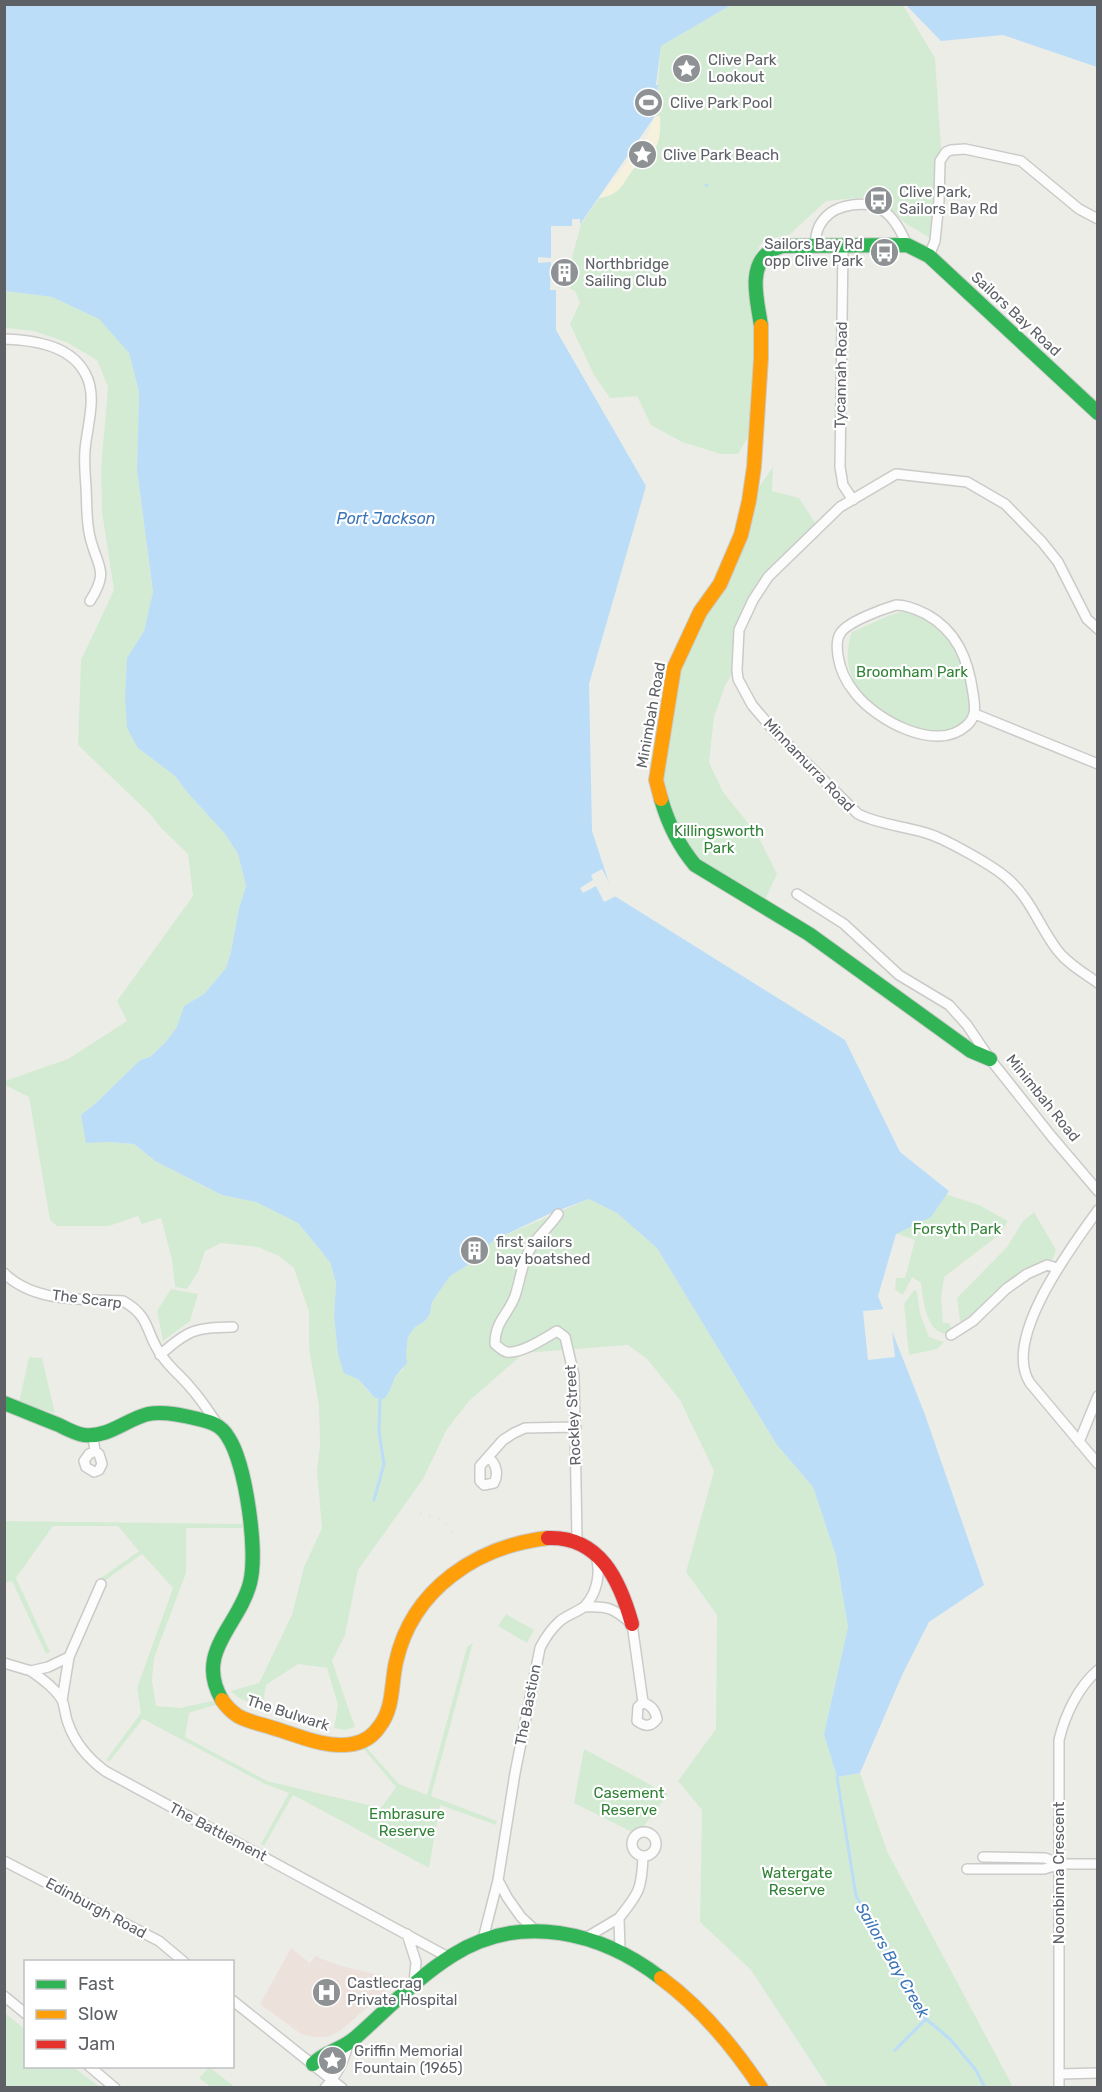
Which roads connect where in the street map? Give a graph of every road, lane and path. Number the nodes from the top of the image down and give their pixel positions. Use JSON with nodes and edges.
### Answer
{"nodes":[{"id":1,"x":1098,"y":219,"type":"edge"},
{"id":2,"x":814,"y":245,"type":"junction"},
{"id":3,"x":908,"y":245,"type":"junction"},
{"id":4,"x":782,"y":246,"type":"joint"},
{"id":5,"x":843,"y":246,"type":"junction"},
{"id":6,"x":929,"y":256,"type":"junction"},
{"id":7,"x":4,"y":339,"type":"edge"},
{"id":8,"x":1098,"y":413,"type":"edge"},
{"id":9,"x":853,"y":500,"type":"junction"},
{"id":10,"x":90,"y":601,"type":"dead end"},
{"id":11,"x":1098,"y":629,"type":"edge"},
{"id":12,"x":975,"y":714,"type":"junction"},
{"id":13,"x":1098,"y":764,"type":"edge"},
{"id":14,"x":797,"y":894,"type":"dead end"},
{"id":15,"x":1098,"y":982,"type":"edge"},
{"id":16,"x":990,"y":1059,"type":"junction"},
{"id":17,"x":1098,"y":1191,"type":"edge"},
{"id":18,"x":1098,"y":1210,"type":"edge"},
{"id":19,"x":558,"y":1214,"type":"dead end"},
{"id":20,"x":1057,"y":1268,"type":"junction"},
{"id":21,"x":4,"y":1274,"type":"edge"},
{"id":22,"x":233,"y":1327,"type":"dead end"},
{"id":23,"x":951,"y":1335,"type":"dead end"},
{"id":24,"x":160,"y":1355,"type":"junction"},
{"id":25,"x":1098,"y":1396,"type":"edge"},
{"id":26,"x":4,"y":1403,"type":"edge"},
{"id":27,"x":219,"y":1426,"type":"junction"},
{"id":28,"x":576,"y":1427,"type":"junction"},
{"id":29,"x":93,"y":1437,"type":"junction"},
{"id":30,"x":1079,"y":1442,"type":"junction"},
{"id":31,"x":95,"y":1451,"type":"dead end"},
{"id":32,"x":488,"y":1457,"type":"dead end"},
{"id":33,"x":1098,"y":1464,"type":"edge"},
{"id":34,"x":577,"y":1539,"type":"junction"},
{"id":35,"x":596,"y":1554,"type":"junction"},
{"id":36,"x":101,"y":1584,"type":"dead end"},
{"id":37,"x":584,"y":1607,"type":"junction"},
{"id":38,"x":632,"y":1624,"type":"junction"},
{"id":39,"x":69,"y":1657,"type":"junction"},
{"id":40,"x":4,"y":1663,"type":"edge"},
{"id":41,"x":1098,"y":1670,"type":"edge"},
{"id":42,"x":31,"y":1671,"type":"junction"},
{"id":43,"x":62,"y":1700,"type":"junction"},
{"id":44,"x":643,"y":1701,"type":"dead end"},
{"id":45,"x":643,"y":1856,"type":"dead end"},
{"id":46,"x":983,"y":1857,"type":"dead end"},
{"id":47,"x":7,"y":1862,"type":"edge"},
{"id":48,"x":1060,"y":1864,"type":"junction"},
{"id":49,"x":1098,"y":1864,"type":"edge"},
{"id":50,"x":967,"y":1869,"type":"dead end"},
{"id":51,"x":4,"y":1873,"type":"edge"},
{"id":52,"x":498,"y":1880,"type":"junction"},
{"id":53,"x":618,"y":1918,"type":"junction"},
{"id":54,"x":536,"y":1931,"type":"junction"},
{"id":55,"x":407,"y":1934,"type":"junction"},
{"id":56,"x":587,"y":1937,"type":"junction"},
{"id":57,"x":483,"y":1940,"type":"junction"},
{"id":58,"x":620,"y":1952,"type":"junction"},
{"id":59,"x":448,"y":1957,"type":"junction"},
{"id":60,"x":182,"y":1960,"type":"edge"},
{"id":61,"x":414,"y":1983,"type":"junction"},
{"id":62,"x":4,"y":1996,"type":"edge"},
{"id":63,"x":234,"y":2002,"type":"edge"},
{"id":64,"x":24,"y":2012,"type":"edge"},
{"id":65,"x":348,"y":2044,"type":"junction"},
{"id":66,"x":313,"y":2064,"type":"junction"},
{"id":67,"x":89,"y":2068,"type":"edge"},
{"id":68,"x":1098,"y":2073,"type":"edge"},
{"id":69,"x":1059,"y":2074,"type":"junction"},
{"id":70,"x":328,"y":2084,"type":"edge"},
{"id":71,"x":116,"y":2088,"type":"edge"},
{"id":72,"x":342,"y":2088,"type":"edge"},
{"id":73,"x":761,"y":2088,"type":"edge"},
{"id":74,"x":1059,"y":2088,"type":"edge"}],
"edges":[{"from":1,"to":6,"type":"street"},
{"from":2,"to":3,"type":"street"},
{"from":2,"to":4,"type":"street","name":"Sailors Bay Road"},
{"from":2,"to":5,"type":"street","name":"Sailors Bay Road"},
{"from":3,"to":5,"type":"street","name":"Sailors Bay Road"},
{"from":3,"to":6,"type":"street","name":"Sailors Bay Road"},
{"from":4,"to":16,"type":"street","name":"Minimbah Road"},
{"from":5,"to":9,"type":"street","name":"Tycannah Road"},
{"from":6,"to":8,"type":"street","name":"Sailors Bay Road"},
{"from":7,"to":10,"type":"street"},
{"from":9,"to":11,"type":"street","name":"Minnamurra Road"},
{"from":9,"to":15,"type":"street","name":"Minnamurra Road"},
{"from":12,"to":12,"type":"street"},
{"from":12,"to":13,"type":"street"},
{"from":14,"to":16,"type":"street"},
{"from":16,"to":17,"type":"street","name":"Minimbah Road"},
{"from":18,"to":20,"type":"street"},
{"from":19,"to":28,"type":"street","name":"Rockley Street"},
{"from":20,"to":23,"type":"street"},
{"from":20,"to":30,"type":"street"},
{"from":21,"to":24,"type":"street","name":"The Scarp"},
{"from":22,"to":24,"type":"street"},
{"from":24,"to":27,"type":"street","name":"The Scarp"},
{"from":25,"to":30,"type":"street"},
{"from":26,"to":29,"type":"street"},
{"from":27,"to":29,"type":"street"},
{"from":27,"to":34,"type":"street","name":"The Bulwark"},
{"from":28,"to":32,"type":"street"},
{"from":28,"to":34,"type":"street","name":"Rockley Street"},
{"from":29,"to":31,"type":"street"},
{"from":30,"to":33,"type":"street"},
{"from":34,"to":35,"type":"street"},
{"from":35,"to":37,"type":"street"},
{"from":35,"to":38,"type":"street"},
{"from":36,"to":39,"type":"street","name":"The Battlement"},
{"from":37,"to":38,"type":"street"},
{"from":37,"to":52,"type":"street","name":"The Bastion"},
{"from":38,"to":44,"type":"street"},
{"from":39,"to":42,"type":"street"},
{"from":39,"to":43,"type":"street","name":"The Battlement"},
{"from":40,"to":42,"type":"street"},
{"from":41,"to":48,"type":"street","name":"Noonbinna Crescent"},
{"from":42,"to":43,"type":"street","name":"The Battlement"},
{"from":43,"to":55,"type":"street","name":"The Battlement"},
{"from":45,"to":53,"type":"street"},
{"from":46,"to":48,"type":"street"},
{"from":47,"to":51,"type":"street"},
{"from":47,"to":60,"type":"street","name":"Edinburgh Road"},
{"from":48,"to":49,"type":"street"},
{"from":48,"to":50,"type":"street"},
{"from":48,"to":69,"type":"street","name":"Noonbinna Crescent"},
{"from":52,"to":54,"type":"street"},
{"from":52,"to":57,"type":"street","name":"The Bastion"},
{"from":53,"to":56,"type":"street"},
{"from":53,"to":58,"type":"street"},
{"from":54,"to":56,"type":"street"},
{"from":54,"to":57,"type":"street"},
{"from":55,"to":59,"type":"street","name":"The Battlement"},
{"from":55,"to":61,"type":"street"},
{"from":56,"to":58,"type":"street"},
{"from":57,"to":59,"type":"street"},
{"from":58,"to":73,"type":"street"},
{"from":59,"to":61,"type":"street"},
{"from":61,"to":65,"type":"street"},
{"from":62,"to":64,"type":"street"},
{"from":63,"to":66,"type":"street"},
{"from":65,"to":66,"type":"street"},
{"from":65,"to":70,"type":"street"},
{"from":66,"to":70,"type":"street"},
{"from":67,"to":71,"type":"street"},
{"from":68,"to":69,"type":"street"},
{"from":69,"to":74,"type":"street","name":"Noonbinna Crescent"},
{"from":70,"to":72,"type":"street"}]}
